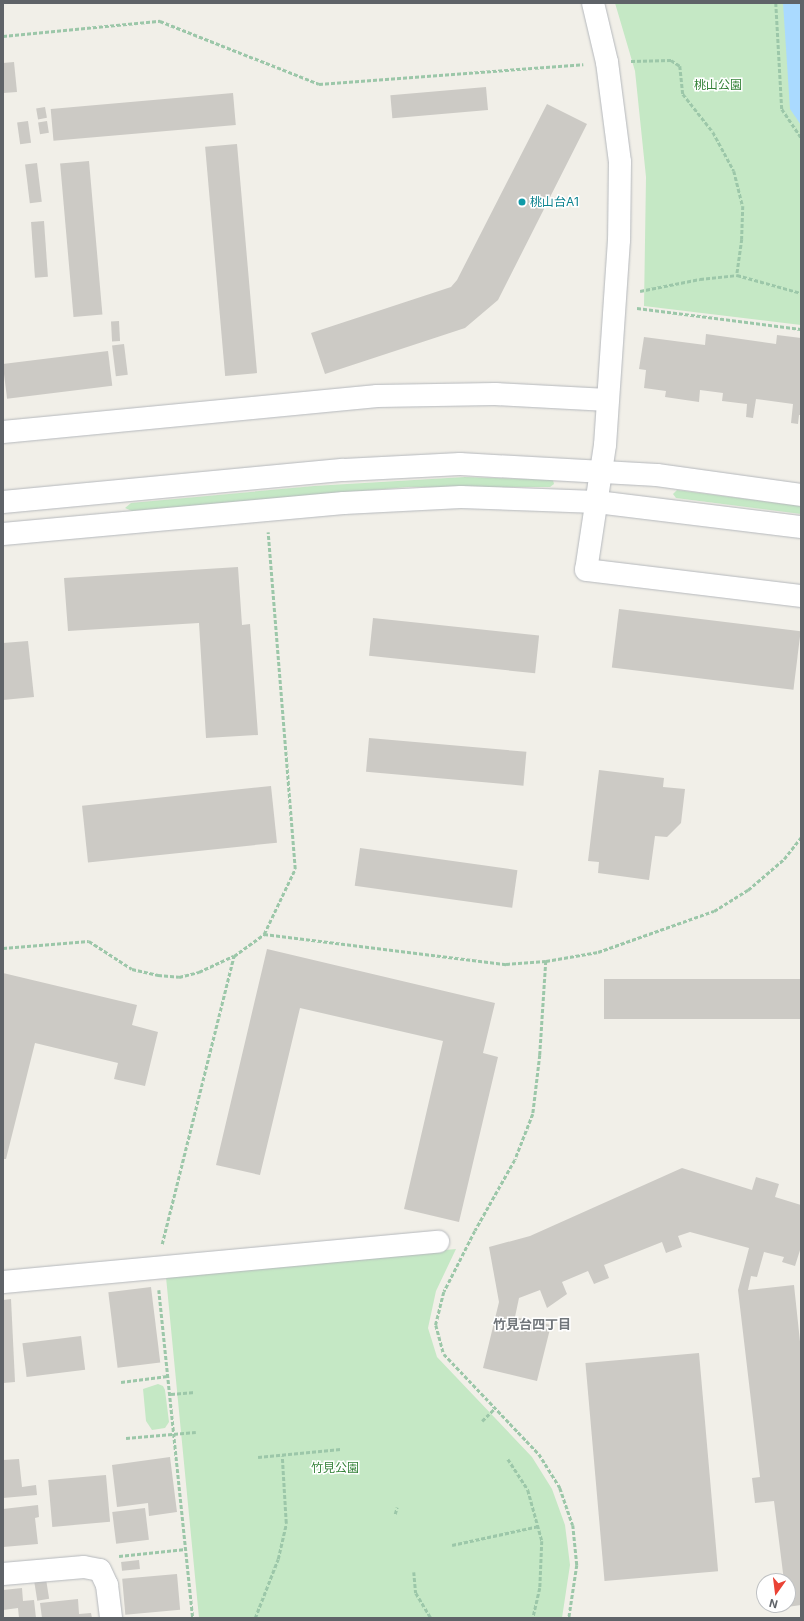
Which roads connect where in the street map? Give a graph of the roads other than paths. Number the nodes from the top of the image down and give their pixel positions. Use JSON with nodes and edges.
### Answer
{"nodes":[{"id":1,"x":593,"y":3,"type":"edge"},
{"id":2,"x":608,"y":400,"type":"junction"},
{"id":3,"x":3,"y":432,"type":"edge"},
{"id":4,"x":602,"y":470,"type":"junction"},
{"id":5,"x":801,"y":495,"type":"edge"},
{"id":6,"x":3,"y":502,"type":"edge"},
{"id":7,"x":596,"y":502,"type":"junction"},
{"id":8,"x":801,"y":527,"type":"edge"},
{"id":9,"x":3,"y":534,"type":"edge"},
{"id":10,"x":801,"y":596,"type":"edge"},
{"id":11,"x":438,"y":1242,"type":"dead end"},
{"id":12,"x":3,"y":1282,"type":"edge"},
{"id":13,"x":3,"y":1574,"type":"edge"},
{"id":14,"x":111,"y":1618,"type":"edge"}],
"edges":[{"from":1,"to":2,"type":"street"},
{"from":2,"to":3,"type":"street"},
{"from":2,"to":4,"type":"street"},
{"from":4,"to":5,"type":"street"},
{"from":4,"to":6,"type":"street"},
{"from":4,"to":7,"type":"street"},
{"from":7,"to":8,"type":"street"},
{"from":7,"to":9,"type":"street"},
{"from":7,"to":10,"type":"street"},
{"from":11,"to":12,"type":"street"},
{"from":13,"to":14,"type":"street"}]}
